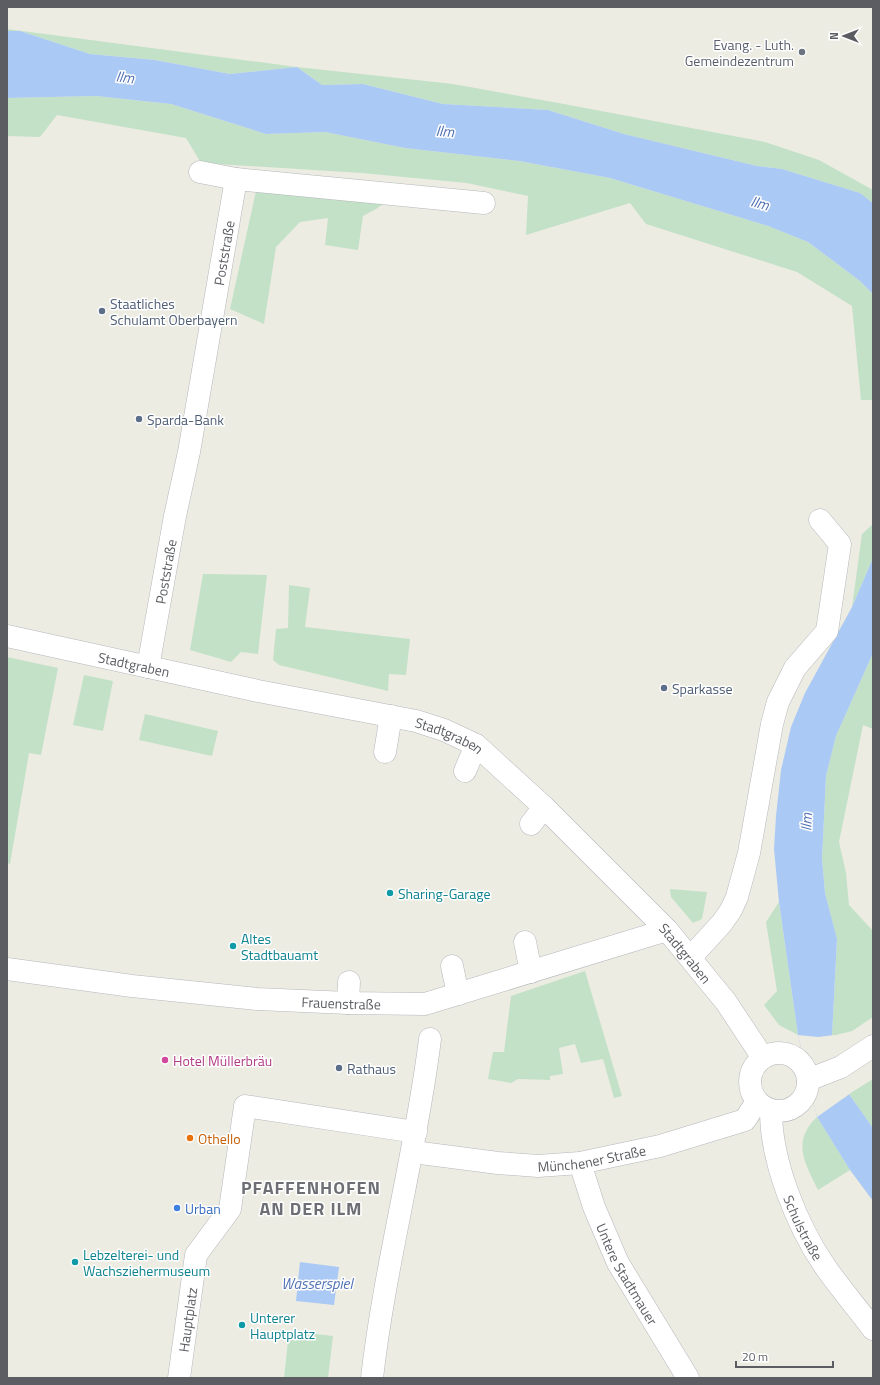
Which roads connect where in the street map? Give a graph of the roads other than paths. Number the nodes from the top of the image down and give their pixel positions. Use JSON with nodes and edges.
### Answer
{"nodes":[{"id":1,"x":200,"y":172,"type":"dead end"},
{"id":2,"x":236,"y":179,"type":"junction"},
{"id":3,"x":484,"y":203,"type":"dead end"},
{"id":4,"x":820,"y":520,"type":"dead end"},
{"id":5,"x":7,"y":636,"type":"edge"},
{"id":6,"x":148,"y":667,"type":"junction"},
{"id":7,"x":391,"y":716,"type":"junction"},
{"id":8,"x":476,"y":745,"type":"junction"},
{"id":9,"x":385,"y":752,"type":"dead end"},
{"id":10,"x":465,"y":772,"type":"dead end"},
{"id":11,"x":667,"y":930,"type":"junction"},
{"id":12,"x":525,"y":942,"type":"dead end"},
{"id":13,"x":691,"y":957,"type":"junction"},
{"id":14,"x":452,"y":966,"type":"dead end"},
{"id":15,"x":7,"y":969,"type":"edge"},
{"id":16,"x":531,"y":972,"type":"junction"},
{"id":17,"x":458,"y":994,"type":"junction"},
{"id":18,"x":430,"y":1039,"type":"dead end"},
{"id":19,"x":873,"y":1046,"type":"edge"},
{"id":20,"x":763,"y":1058,"type":"junction"},
{"id":21,"x":808,"y":1080,"type":"junction"},
{"id":22,"x":245,"y":1106,"type":"joint"},
{"id":23,"x":764,"y":1106,"type":"junction"},
{"id":24,"x":414,"y":1142,"type":"junction"},
{"id":25,"x":580,"y":1163,"type":"junction"},
{"id":26,"x":873,"y":1328,"type":"edge"},
{"id":27,"x":179,"y":1378,"type":"edge"},
{"id":28,"x":372,"y":1378,"type":"edge"},
{"id":29,"x":688,"y":1378,"type":"edge"}],
"edges":[{"from":1,"to":2,"type":"street"},
{"from":2,"to":3,"type":"street"},
{"from":2,"to":6,"type":"street","name":"Poststraße"},
{"from":4,"to":13,"type":"street"},
{"from":5,"to":6,"type":"street","name":"Stadtgraben"},
{"from":6,"to":7,"type":"street","name":"Stadtgraben"},
{"from":7,"to":8,"type":"street","name":"Stadtgraben"},
{"from":7,"to":9,"type":"street"},
{"from":8,"to":10,"type":"street"},
{"from":8,"to":11,"type":"street","name":"Stadtgraben"},
{"from":11,"to":13,"type":"street","name":"Stadtgraben"},
{"from":11,"to":16,"type":"street","name":"Frauenstraße"},
{"from":12,"to":16,"type":"street"},
{"from":13,"to":20,"type":"street","name":"Stadtgraben"},
{"from":14,"to":17,"type":"street"},
{"from":15,"to":17,"type":"street","name":"Frauenstraße"},
{"from":16,"to":17,"type":"street","name":"Frauenstraße"},
{"from":18,"to":24,"type":"street"},
{"from":19,"to":21,"type":"street"},
{"from":20,"to":21,"type":"street"},
{"from":20,"to":23,"type":"street","name":"Schulstraße"},
{"from":21,"to":23,"type":"street"},
{"from":22,"to":24,"type":"street","name":"Münchener Straße"},
{"from":22,"to":27,"type":"street","name":"Hauptplatz"},
{"from":23,"to":25,"type":"street","name":"Münchener Straße"},
{"from":23,"to":26,"type":"street","name":"Schulstraße"},
{"from":24,"to":25,"type":"street","name":"Münchener Straße"},
{"from":24,"to":28,"type":"street"},
{"from":25,"to":29,"type":"street","name":"Untere Stadtmauer"}]}
